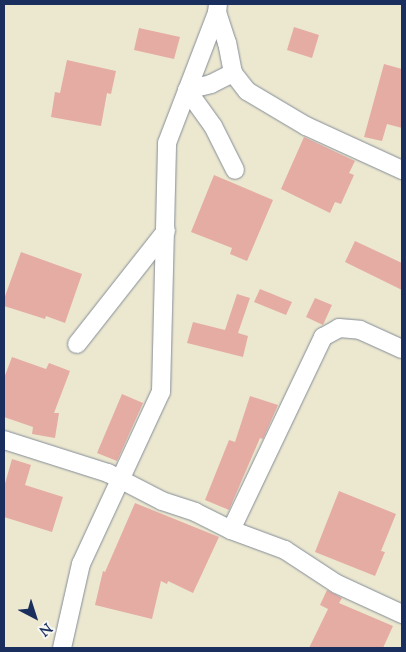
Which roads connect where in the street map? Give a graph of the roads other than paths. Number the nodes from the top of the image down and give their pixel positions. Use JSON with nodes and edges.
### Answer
{"nodes":[{"id":1,"x":217,"y":8,"type":"edge"},
{"id":2,"x":232,"y":73,"type":"junction"},
{"id":3,"x":187,"y":90,"type":"junction"},
{"id":4,"x":235,"y":170,"type":"dead end"},
{"id":5,"x":402,"y":170,"type":"edge"},
{"id":6,"x":166,"y":231,"type":"junction"},
{"id":7,"x":77,"y":344,"type":"dead end"},
{"id":8,"x":402,"y":349,"type":"edge"},
{"id":9,"x":4,"y":440,"type":"edge"},
{"id":10,"x":120,"y":481,"type":"junction"},
{"id":11,"x":232,"y":530,"type":"junction"},
{"id":12,"x":402,"y":614,"type":"edge"},
{"id":13,"x":62,"y":648,"type":"edge"}],
"edges":[{"from":1,"to":2,"type":"street"},
{"from":1,"to":3,"type":"street"},
{"from":2,"to":3,"type":"street"},
{"from":2,"to":5,"type":"street"},
{"from":3,"to":4,"type":"street"},
{"from":3,"to":6,"type":"street"},
{"from":6,"to":7,"type":"street"},
{"from":6,"to":10,"type":"street"},
{"from":8,"to":11,"type":"street"},
{"from":9,"to":10,"type":"street"},
{"from":10,"to":11,"type":"street"},
{"from":10,"to":13,"type":"street"},
{"from":11,"to":12,"type":"street"}]}
